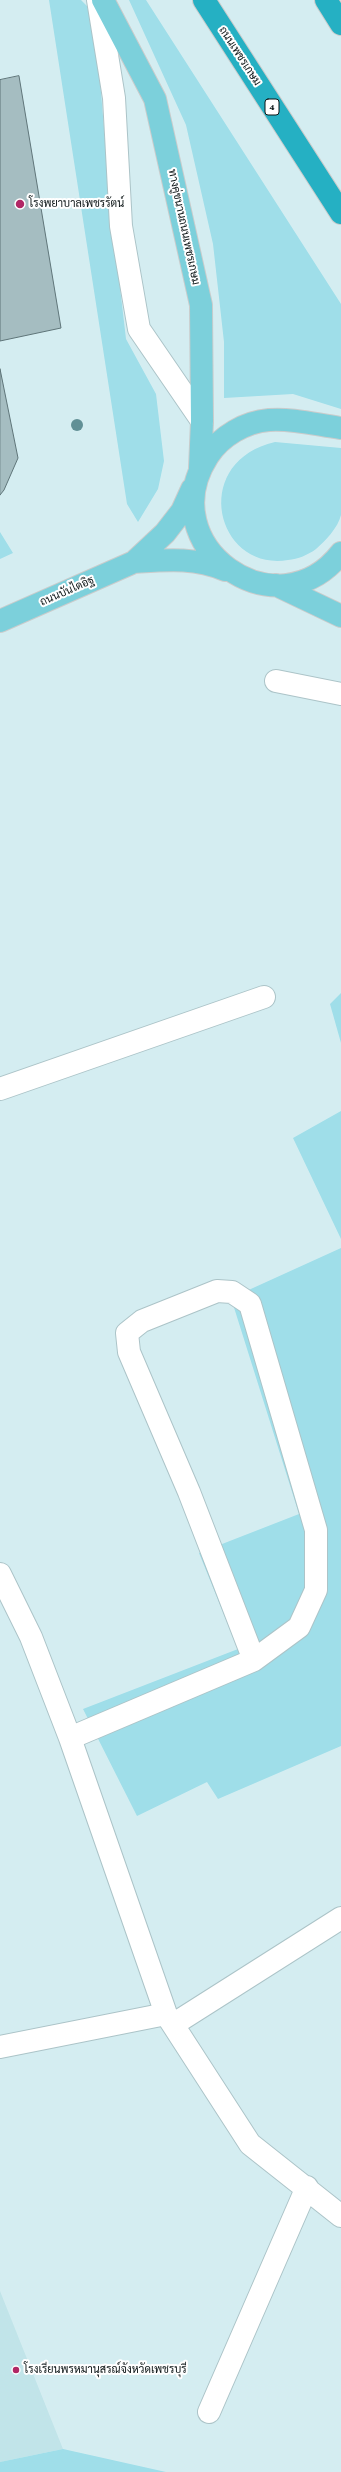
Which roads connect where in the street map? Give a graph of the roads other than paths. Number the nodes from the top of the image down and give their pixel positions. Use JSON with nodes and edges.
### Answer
{"nodes":[{"id":1,"x":98,"y":0,"type":"edge"},
{"id":2,"x":103,"y":0,"type":"edge"},
{"id":3,"x":204,"y":0,"type":"edge"},
{"id":4,"x":326,"y":0,"type":"edge"},
{"id":5,"x":341,"y":24,"type":"edge"},
{"id":6,"x":341,"y":213,"type":"edge"},
{"id":7,"x":202,"y":421,"type":"junction"},
{"id":8,"x":341,"y":428,"type":"edge"},
{"id":9,"x":197,"y":476,"type":"junction"},
{"id":10,"x":341,"y":552,"type":"edge"},
{"id":11,"x":134,"y":562,"type":"junction"},
{"id":12,"x":230,"y":572,"type":"junction"},
{"id":13,"x":276,"y":585,"type":"junction"},
{"id":14,"x":341,"y":616,"type":"edge"},
{"id":15,"x":0,"y":621,"type":"edge"},
{"id":16,"x":276,"y":681,"type":"dead end"},
{"id":17,"x":341,"y":694,"type":"edge"},
{"id":18,"x":264,"y":997,"type":"dead end"},
{"id":19,"x":0,"y":1089,"type":"edge"},
{"id":20,"x":0,"y":1574,"type":"edge"},
{"id":21,"x":254,"y":1660,"type":"junction"},
{"id":22,"x":70,"y":1738,"type":"junction"},
{"id":23,"x":341,"y":1918,"type":"edge"},
{"id":24,"x":170,"y":2019,"type":"junction"},
{"id":25,"x":0,"y":2047,"type":"edge"},
{"id":26,"x":307,"y":2187,"type":"junction"},
{"id":27,"x":341,"y":2216,"type":"edge"},
{"id":28,"x":209,"y":2412,"type":"dead end"}],
"edges":[{"from":1,"to":7,"type":"street"},
{"from":2,"to":7,"type":"main road","name":"ทางคู่ขนานถนนเพชรเกษม"},
{"from":3,"to":6,"type":"highway","name":"ถนนเพชรเกษม","number":"4"},
{"from":4,"to":5,"type":"highway"},
{"from":7,"to":9,"type":"main road","name":"ทางคู่ขนานถนนเพชรเกษม"},
{"from":8,"to":9,"type":"main road","name":"ถนนบันไดอิฐ"},
{"from":9,"to":11,"type":"main road","name":"ถนนบันไดอิฐ"},
{"from":9,"to":12,"type":"main road","name":"ทางคู่ขนานถนนเพชรเกษม"},
{"from":10,"to":13,"type":"main road"},
{"from":11,"to":12,"type":"main road","name":"ถนนบันไดอิฐ"},
{"from":11,"to":15,"type":"main road","name":"ถนนบันไดอิฐ"},
{"from":12,"to":13,"type":"main road","name":"ถนนบันไดอิฐ"},
{"from":13,"to":14,"type":"main road"},
{"from":16,"to":17,"type":"street"},
{"from":18,"to":19,"type":"street"},
{"from":20,"to":22,"type":"street"},
{"from":21,"to":21,"type":"street"},
{"from":21,"to":22,"type":"street"},
{"from":22,"to":24,"type":"street"},
{"from":23,"to":24,"type":"street"},
{"from":24,"to":25,"type":"street"},
{"from":24,"to":26,"type":"street"},
{"from":26,"to":27,"type":"street"},
{"from":26,"to":28,"type":"street"}]}
